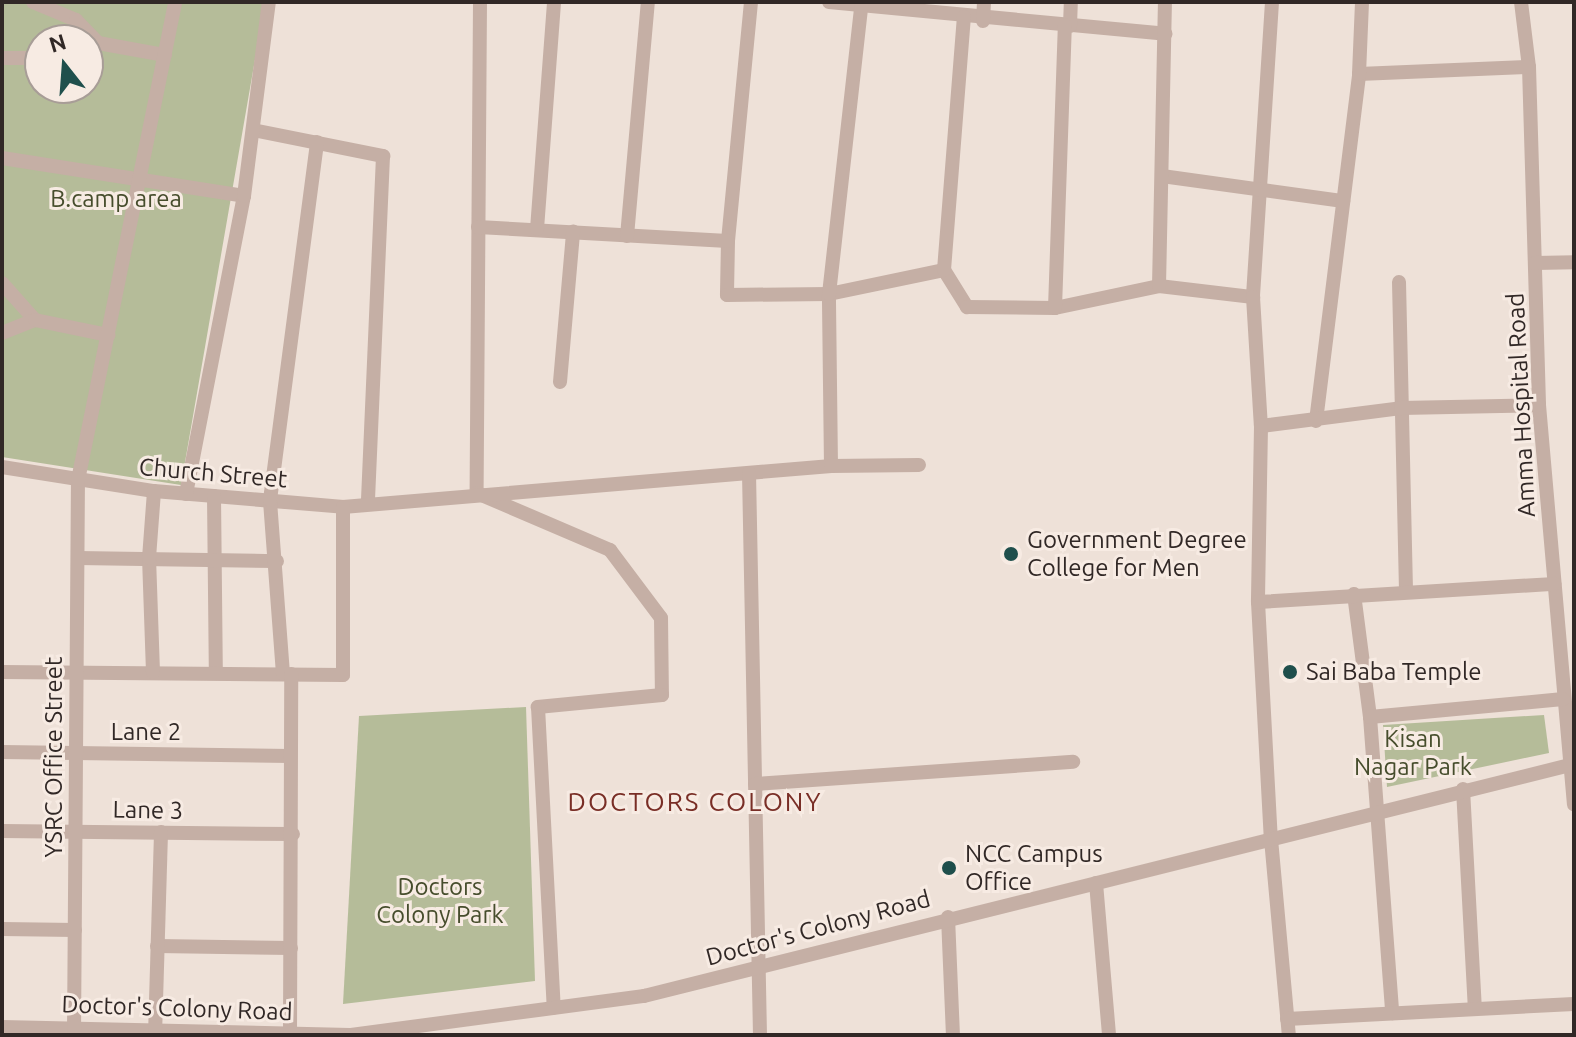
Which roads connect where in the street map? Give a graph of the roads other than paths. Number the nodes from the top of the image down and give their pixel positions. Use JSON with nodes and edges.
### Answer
{"nodes":[{"id":1,"x":33,"y":2,"type":"edge"},
{"id":2,"x":175,"y":2,"type":"edge"},
{"id":3,"x":269,"y":2,"type":"edge"},
{"id":4,"x":480,"y":2,"type":"edge"},
{"id":5,"x":554,"y":2,"type":"edge"},
{"id":6,"x":648,"y":2,"type":"edge"},
{"id":7,"x":751,"y":2,"type":"edge"},
{"id":8,"x":829,"y":2,"type":"edge"},
{"id":9,"x":984,"y":2,"type":"edge"},
{"id":10,"x":1071,"y":2,"type":"edge"},
{"id":11,"x":1165,"y":2,"type":"edge"},
{"id":12,"x":1272,"y":2,"type":"edge"},
{"id":13,"x":1362,"y":2,"type":"edge"},
{"id":14,"x":1521,"y":2,"type":"edge"},
{"id":15,"x":861,"y":4,"type":"edge"},
{"id":16,"x":964,"y":17,"type":"junction"},
{"id":17,"x":983,"y":21,"type":"junction"},
{"id":18,"x":79,"y":24,"type":"edge"},
{"id":19,"x":1068,"y":25,"type":"junction"},
{"id":20,"x":1165,"y":34,"type":"junction"},
{"id":21,"x":104,"y":47,"type":"edge"},
{"id":22,"x":165,"y":55,"type":"junction"},
{"id":23,"x":2,"y":58,"type":"edge"},
{"id":24,"x":24,"y":58,"type":"edge"},
{"id":25,"x":1529,"y":67,"type":"junction"},
{"id":26,"x":1359,"y":74,"type":"junction"},
{"id":27,"x":253,"y":130,"type":"junction"},
{"id":28,"x":317,"y":142,"type":"junction"},
{"id":29,"x":2,"y":158,"type":"edge"},
{"id":30,"x":1162,"y":176,"type":"junction"},
{"id":31,"x":141,"y":180,"type":"junction"},
{"id":32,"x":1260,"y":187,"type":"junction"},
{"id":33,"x":244,"y":196,"type":"junction"},
{"id":34,"x":1343,"y":201,"type":"junction"},
{"id":35,"x":478,"y":227,"type":"junction"},
{"id":36,"x":537,"y":229,"type":"junction"},
{"id":37,"x":573,"y":232,"type":"junction"},
{"id":38,"x":627,"y":236,"type":"junction"},
{"id":39,"x":728,"y":241,"type":"junction"},
{"id":40,"x":1574,"y":262,"type":"edge"},
{"id":41,"x":1535,"y":263,"type":"junction"},
{"id":42,"x":944,"y":270,"type":"junction"},
{"id":43,"x":1399,"y":282,"type":"dead end"},
{"id":44,"x":2,"y":283,"type":"edge"},
{"id":45,"x":1159,"y":286,"type":"junction"},
{"id":46,"x":829,"y":294,"type":"junction"},
{"id":47,"x":1253,"y":297,"type":"junction"},
{"id":48,"x":1055,"y":308,"type":"junction"},
{"id":49,"x":35,"y":320,"type":"junction"},
{"id":50,"x":2,"y":333,"type":"edge"},
{"id":51,"x":108,"y":335,"type":"junction"},
{"id":52,"x":560,"y":382,"type":"dead end"},
{"id":53,"x":1539,"y":405,"type":"junction"},
{"id":54,"x":1401,"y":408,"type":"junction"},
{"id":55,"x":1316,"y":421,"type":"junction"},
{"id":56,"x":1261,"y":426,"type":"junction"},
{"id":57,"x":919,"y":465,"type":"dead end"},
{"id":58,"x":831,"y":466,"type":"junction"},
{"id":59,"x":2,"y":467,"type":"edge"},
{"id":60,"x":749,"y":473,"type":"junction"},
{"id":61,"x":78,"y":480,"type":"junction"},
{"id":62,"x":154,"y":491,"type":"junction"},
{"id":63,"x":477,"y":493,"type":"junction"},
{"id":64,"x":186,"y":494,"type":"junction"},
{"id":65,"x":214,"y":496,"type":"junction"},
{"id":66,"x":270,"y":500,"type":"junction"},
{"id":67,"x":368,"y":503,"type":"junction"},
{"id":68,"x":343,"y":507,"type":"junction"},
{"id":69,"x":78,"y":558,"type":"junction"},
{"id":70,"x":149,"y":558,"type":"junction"},
{"id":71,"x":214,"y":561,"type":"junction"},
{"id":72,"x":277,"y":561,"type":"junction"},
{"id":73,"x":1554,"y":584,"type":"junction"},
{"id":74,"x":1406,"y":591,"type":"junction"},
{"id":75,"x":1354,"y":594,"type":"junction"},
{"id":76,"x":1258,"y":602,"type":"junction"},
{"id":77,"x":1574,"y":633,"type":"edge"},
{"id":78,"x":1557,"y":638,"type":"junction"},
{"id":79,"x":77,"y":671,"type":"junction"},
{"id":80,"x":2,"y":672,"type":"edge"},
{"id":81,"x":153,"y":672,"type":"junction"},
{"id":82,"x":216,"y":673,"type":"junction"},
{"id":83,"x":287,"y":674,"type":"junction"},
{"id":84,"x":1563,"y":699,"type":"junction"},
{"id":85,"x":1370,"y":717,"type":"junction"},
{"id":86,"x":2,"y":752,"type":"edge"},
{"id":87,"x":76,"y":754,"type":"junction"},
{"id":88,"x":290,"y":756,"type":"junction"},
{"id":89,"x":1073,"y":762,"type":"dead end"},
{"id":90,"x":1572,"y":765,"type":"edge"},
{"id":91,"x":755,"y":784,"type":"junction"},
{"id":92,"x":1463,"y":789,"type":"junction"},
{"id":93,"x":1574,"y":804,"type":"edge"},
{"id":94,"x":1378,"y":811,"type":"junction"},
{"id":95,"x":2,"y":831,"type":"edge"},
{"id":96,"x":76,"y":832,"type":"junction"},
{"id":97,"x":161,"y":832,"type":"junction"},
{"id":98,"x":293,"y":834,"type":"junction"},
{"id":99,"x":1271,"y":839,"type":"junction"},
{"id":100,"x":1096,"y":883,"type":"junction"},
{"id":101,"x":948,"y":917,"type":"junction"},
{"id":102,"x":2,"y":929,"type":"edge"},
{"id":103,"x":75,"y":930,"type":"junction"},
{"id":104,"x":157,"y":946,"type":"junction"},
{"id":105,"x":291,"y":948,"type":"junction"},
{"id":106,"x":758,"y":967,"type":"junction"},
{"id":107,"x":1574,"y":1004,"type":"edge"},
{"id":108,"x":554,"y":1008,"type":"junction"},
{"id":109,"x":1475,"y":1009,"type":"junction"},
{"id":110,"x":1392,"y":1013,"type":"junction"},
{"id":111,"x":1287,"y":1019,"type":"junction"},
{"id":112,"x":2,"y":1027,"type":"edge"},
{"id":113,"x":74,"y":1030,"type":"edge"},
{"id":114,"x":414,"y":1032,"type":"edge"},
{"id":115,"x":155,"y":1033,"type":"edge"},
{"id":116,"x":290,"y":1034,"type":"edge"},
{"id":117,"x":351,"y":1035,"type":"edge"},
{"id":118,"x":760,"y":1035,"type":"edge"},
{"id":119,"x":953,"y":1035,"type":"edge"},
{"id":120,"x":1109,"y":1035,"type":"edge"},
{"id":121,"x":1289,"y":1035,"type":"edge"}],
"edges":[{"from":1,"to":18,"type":"street"},
{"from":2,"to":22,"type":"street","name":"YSRC Office Street"},
{"from":3,"to":27,"type":"street"},
{"from":4,"to":35,"type":"street"},
{"from":5,"to":36,"type":"street"},
{"from":6,"to":38,"type":"street"},
{"from":7,"to":39,"type":"street"},
{"from":8,"to":15,"type":"street"},
{"from":9,"to":17,"type":"street"},
{"from":10,"to":19,"type":"street"},
{"from":11,"to":20,"type":"street"},
{"from":12,"to":32,"type":"street"},
{"from":13,"to":26,"type":"street"},
{"from":14,"to":25,"type":"street","name":"Amma Hospital Road"},
{"from":15,"to":16,"type":"street"},
{"from":15,"to":46,"type":"street"},
{"from":16,"to":17,"type":"street"},
{"from":16,"to":42,"type":"street"},
{"from":17,"to":19,"type":"street"},
{"from":19,"to":20,"type":"street"},
{"from":19,"to":48,"type":"street"},
{"from":20,"to":30,"type":"street"},
{"from":21,"to":22,"type":"street"},
{"from":22,"to":31,"type":"street","name":"YSRC Office Street"},
{"from":23,"to":24,"type":"street"},
{"from":25,"to":26,"type":"street"},
{"from":25,"to":41,"type":"street","name":"Amma Hospital Road"},
{"from":26,"to":34,"type":"street"},
{"from":27,"to":28,"type":"street"},
{"from":27,"to":33,"type":"street"},
{"from":28,"to":66,"type":"street"},
{"from":28,"to":67,"type":"street"},
{"from":29,"to":31,"type":"street"},
{"from":30,"to":32,"type":"street"},
{"from":30,"to":45,"type":"street"},
{"from":31,"to":33,"type":"street"},
{"from":31,"to":51,"type":"street","name":"YSRC Office Street"},
{"from":32,"to":34,"type":"street"},
{"from":32,"to":47,"type":"street"},
{"from":33,"to":64,"type":"street"},
{"from":34,"to":55,"type":"street"},
{"from":35,"to":36,"type":"street"},
{"from":35,"to":63,"type":"street"},
{"from":36,"to":37,"type":"street"},
{"from":37,"to":38,"type":"street"},
{"from":37,"to":52,"type":"street"},
{"from":38,"to":39,"type":"street"},
{"from":39,"to":46,"type":"street"},
{"from":40,"to":41,"type":"street"},
{"from":41,"to":53,"type":"street","name":"Amma Hospital Road"},
{"from":42,"to":46,"type":"street"},
{"from":42,"to":48,"type":"street"},
{"from":43,"to":54,"type":"street"},
{"from":44,"to":49,"type":"street"},
{"from":45,"to":47,"type":"street"},
{"from":45,"to":48,"type":"street"},
{"from":46,"to":58,"type":"street"},
{"from":47,"to":56,"type":"street"},
{"from":49,"to":50,"type":"street"},
{"from":49,"to":51,"type":"street"},
{"from":51,"to":61,"type":"street","name":"YSRC Office Street"},
{"from":53,"to":54,"type":"street"},
{"from":53,"to":73,"type":"street","name":"Amma Hospital Road"},
{"from":54,"to":55,"type":"street"},
{"from":54,"to":74,"type":"street"},
{"from":55,"to":56,"type":"street"},
{"from":56,"to":76,"type":"street"},
{"from":57,"to":58,"type":"street","name":"Church Street"},
{"from":58,"to":60,"type":"street","name":"Church Street"},
{"from":59,"to":61,"type":"street","name":"Church Street"},
{"from":60,"to":63,"type":"street","name":"Church Street"},
{"from":60,"to":91,"type":"street"},
{"from":61,"to":62,"type":"street","name":"Church Street"},
{"from":61,"to":69,"type":"street","name":"YSRC Office Street"},
{"from":62,"to":64,"type":"street","name":"Church Street"},
{"from":62,"to":70,"type":"street"},
{"from":63,"to":67,"type":"street","name":"Church Street"},
{"from":63,"to":108,"type":"street"},
{"from":64,"to":65,"type":"street","name":"Church Street"},
{"from":65,"to":66,"type":"street","name":"Church Street"},
{"from":65,"to":71,"type":"street"},
{"from":66,"to":68,"type":"street","name":"Church Street"},
{"from":66,"to":72,"type":"street"},
{"from":67,"to":68,"type":"street","name":"Church Street"},
{"from":68,"to":83,"type":"street"},
{"from":69,"to":70,"type":"street"},
{"from":69,"to":79,"type":"street","name":"YSRC Office Street"},
{"from":70,"to":71,"type":"street"},
{"from":70,"to":81,"type":"street"},
{"from":71,"to":72,"type":"street"},
{"from":71,"to":82,"type":"street"},
{"from":72,"to":83,"type":"street"},
{"from":73,"to":74,"type":"street"},
{"from":73,"to":78,"type":"street","name":"Amma Hospital Road"},
{"from":74,"to":75,"type":"street"},
{"from":75,"to":76,"type":"street"},
{"from":75,"to":85,"type":"street"},
{"from":76,"to":99,"type":"street"},
{"from":77,"to":78,"type":"street"},
{"from":78,"to":84,"type":"street","name":"Amma Hospital Road"},
{"from":79,"to":80,"type":"street"},
{"from":79,"to":81,"type":"street"},
{"from":79,"to":87,"type":"street","name":"YSRC Office Street"},
{"from":81,"to":82,"type":"street"},
{"from":82,"to":83,"type":"street"},
{"from":83,"to":88,"type":"street"},
{"from":84,"to":85,"type":"street"},
{"from":84,"to":90,"type":"street","name":"Amma Hospital Road"},
{"from":85,"to":94,"type":"street"},
{"from":86,"to":87,"type":"street","name":"Lane 2"},
{"from":87,"to":88,"type":"street","name":"Lane 2"},
{"from":87,"to":96,"type":"street","name":"YSRC Office Street"},
{"from":88,"to":98,"type":"street"},
{"from":89,"to":91,"type":"street"},
{"from":90,"to":92,"type":"street","name":"Doctor's Colony Road"},
{"from":90,"to":93,"type":"street","name":"Amma Hospital Road"},
{"from":91,"to":106,"type":"street"},
{"from":92,"to":94,"type":"street","name":"Doctor's Colony Road"},
{"from":92,"to":109,"type":"street"},
{"from":94,"to":99,"type":"street","name":"Doctor's Colony Road"},
{"from":94,"to":110,"type":"street"},
{"from":95,"to":96,"type":"street","name":"Lane 3"},
{"from":96,"to":97,"type":"street","name":"Lane 3"},
{"from":96,"to":103,"type":"street","name":"YSRC Office Street"},
{"from":97,"to":98,"type":"street","name":"Lane 3"},
{"from":97,"to":104,"type":"street"},
{"from":98,"to":105,"type":"street"},
{"from":99,"to":100,"type":"street","name":"Doctor's Colony Road"},
{"from":99,"to":111,"type":"street"},
{"from":100,"to":101,"type":"street","name":"Doctor's Colony Road"},
{"from":100,"to":120,"type":"street"},
{"from":101,"to":106,"type":"street","name":"Doctor's Colony Road"},
{"from":101,"to":119,"type":"street"},
{"from":102,"to":103,"type":"street"},
{"from":103,"to":113,"type":"street","name":"YSRC Office Street"},
{"from":104,"to":105,"type":"street"},
{"from":104,"to":115,"type":"street"},
{"from":105,"to":116,"type":"street"},
{"from":106,"to":108,"type":"street","name":"Doctor's Colony Road"},
{"from":106,"to":118,"type":"street"},
{"from":107,"to":109,"type":"street"},
{"from":108,"to":114,"type":"street","name":"Doctor's Colony Road"},
{"from":109,"to":110,"type":"street"},
{"from":110,"to":111,"type":"street"},
{"from":111,"to":121,"type":"street"},
{"from":112,"to":113,"type":"street","name":"Doctor's Colony Road"},
{"from":113,"to":115,"type":"street","name":"Doctor's Colony Road"},
{"from":114,"to":117,"type":"street","name":"Doctor's Colony Road"},
{"from":115,"to":116,"type":"street","name":"Doctor's Colony Road"},
{"from":116,"to":117,"type":"street","name":"Doctor's Colony Road"}]}
